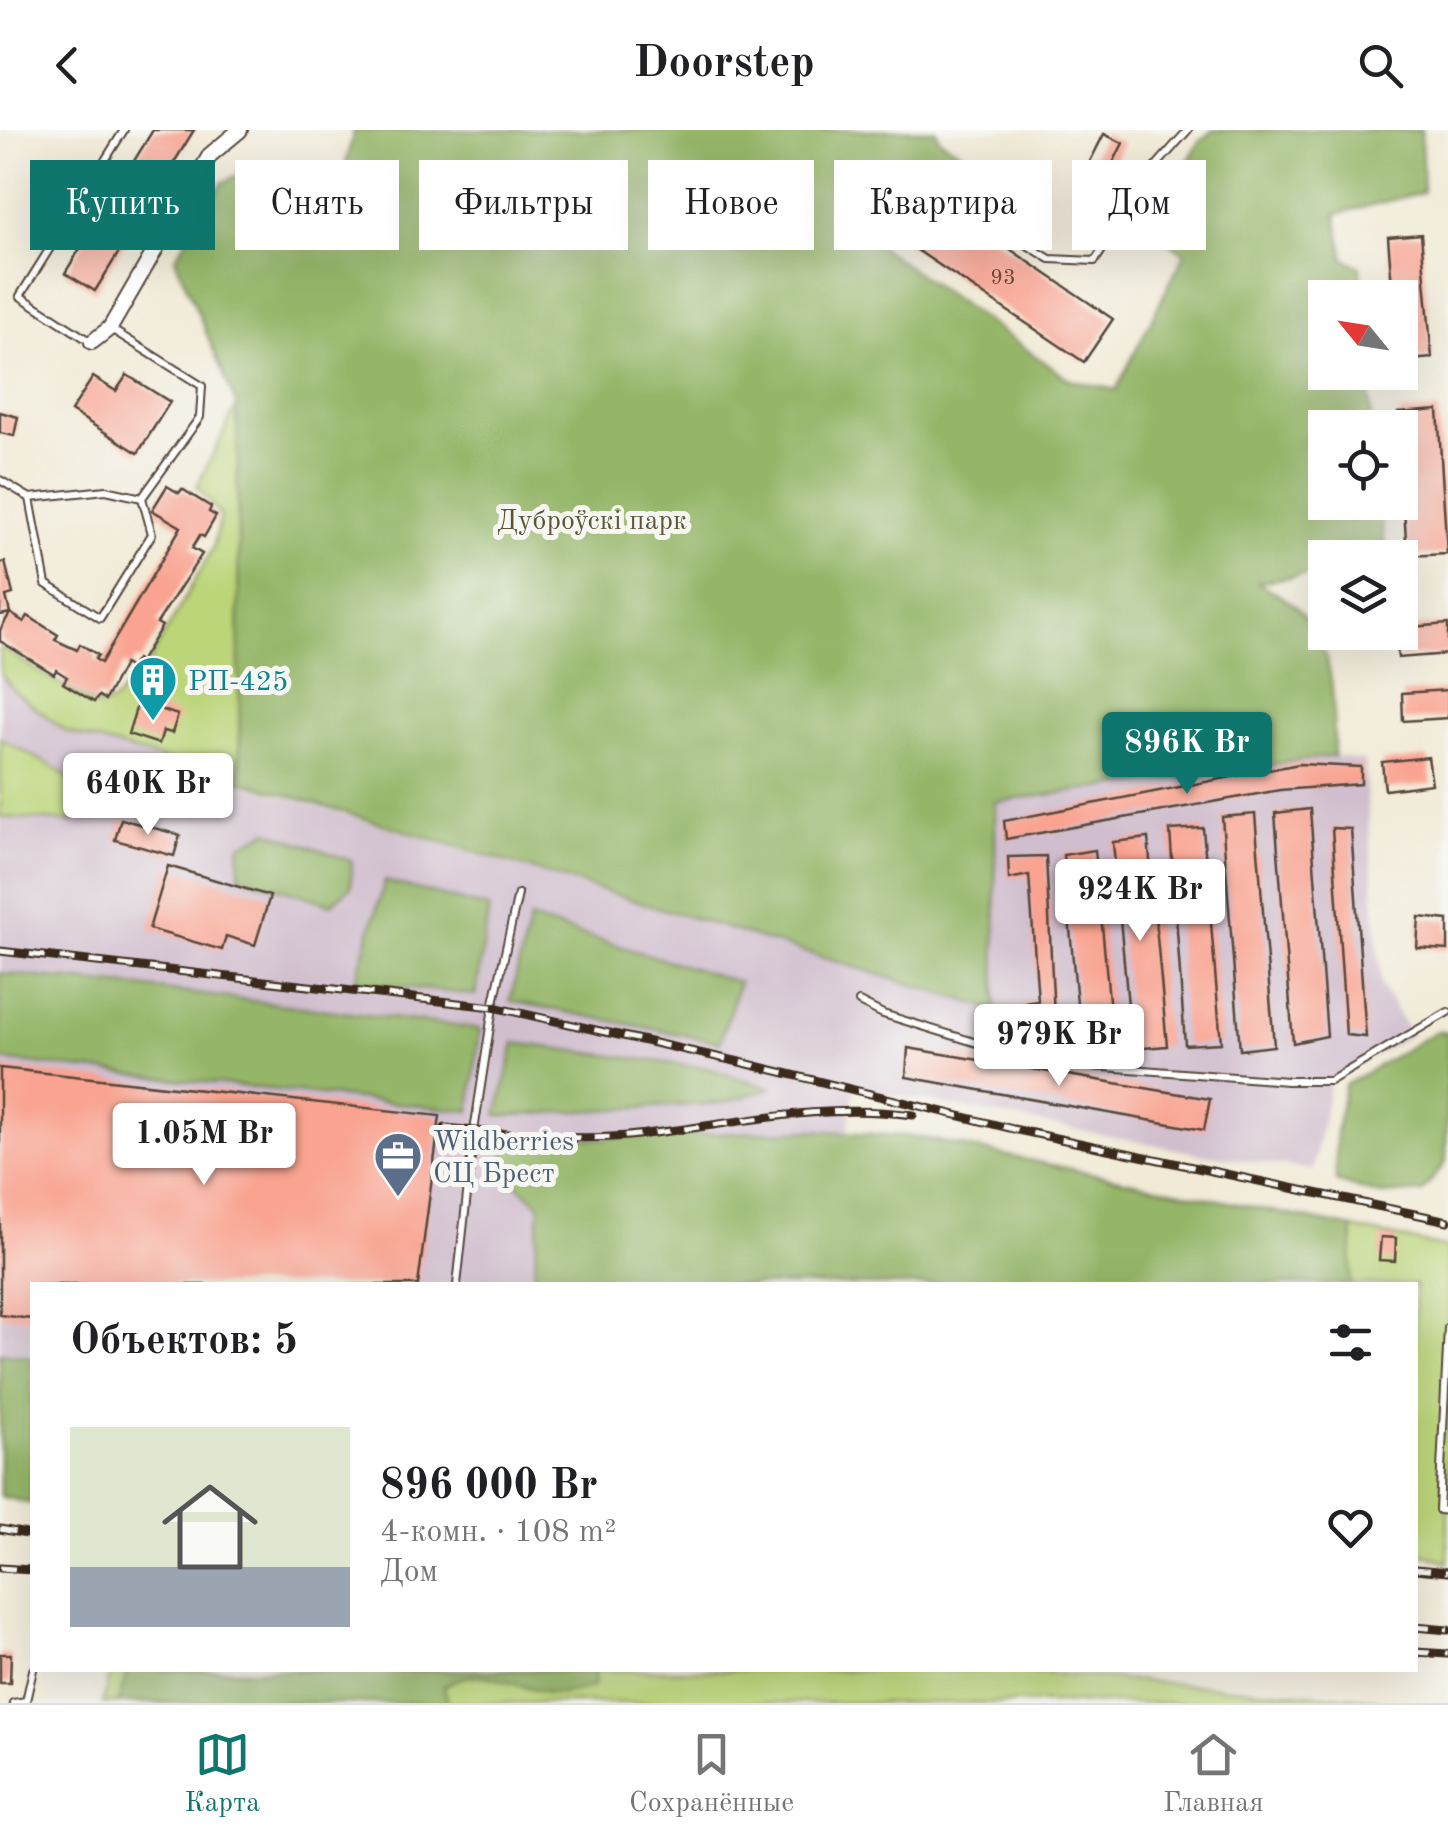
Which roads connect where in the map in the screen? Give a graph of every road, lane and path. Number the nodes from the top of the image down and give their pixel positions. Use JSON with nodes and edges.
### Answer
{"nodes":[{"id":1,"x":124,"y":130,"type":"edge"},
{"id":2,"x":240,"y":130,"type":"edge"},
{"id":3,"x":1188,"y":130,"type":"edge"},
{"id":4,"x":1035,"y":250,"type":"edge"},
{"id":5,"x":110,"y":328,"type":"junction"},
{"id":6,"x":92,"y":342,"type":"joint"},
{"id":7,"x":0,"y":480,"type":"edge"},
{"id":8,"x":30,"y":498,"type":"junction"},
{"id":9,"x":142,"y":498,"type":"junction"},
{"id":10,"x":518,"y":894,"type":"dead end"},
{"id":11,"x":859,"y":1002,"type":"dead end"},
{"id":12,"x":1448,"y":1012,"type":"edge"},
{"id":13,"x":457,"y":1282,"type":"edge"},
{"id":14,"x":1448,"y":1328,"type":"edge"},
{"id":15,"x":1448,"y":1511,"type":"edge"},
{"id":16,"x":33,"y":1672,"type":"edge"},
{"id":17,"x":13,"y":1703,"type":"edge"}],
"edges":[{"from":1,"to":6,"type":"lane"},
{"from":2,"to":5,"type":"street"},
{"from":3,"to":4,"type":"lane"},
{"from":5,"to":6,"type":"street"},
{"from":5,"to":9,"type":"lane"},
{"from":7,"to":8,"type":"lane"},
{"from":8,"to":9,"type":"lane"},
{"from":8,"to":9,"type":"lane"},
{"from":10,"to":13,"type":"lane"},
{"from":11,"to":12,"type":"lane"},
{"from":14,"to":15,"type":"lane"},
{"from":16,"to":17,"type":"lane"}]}
